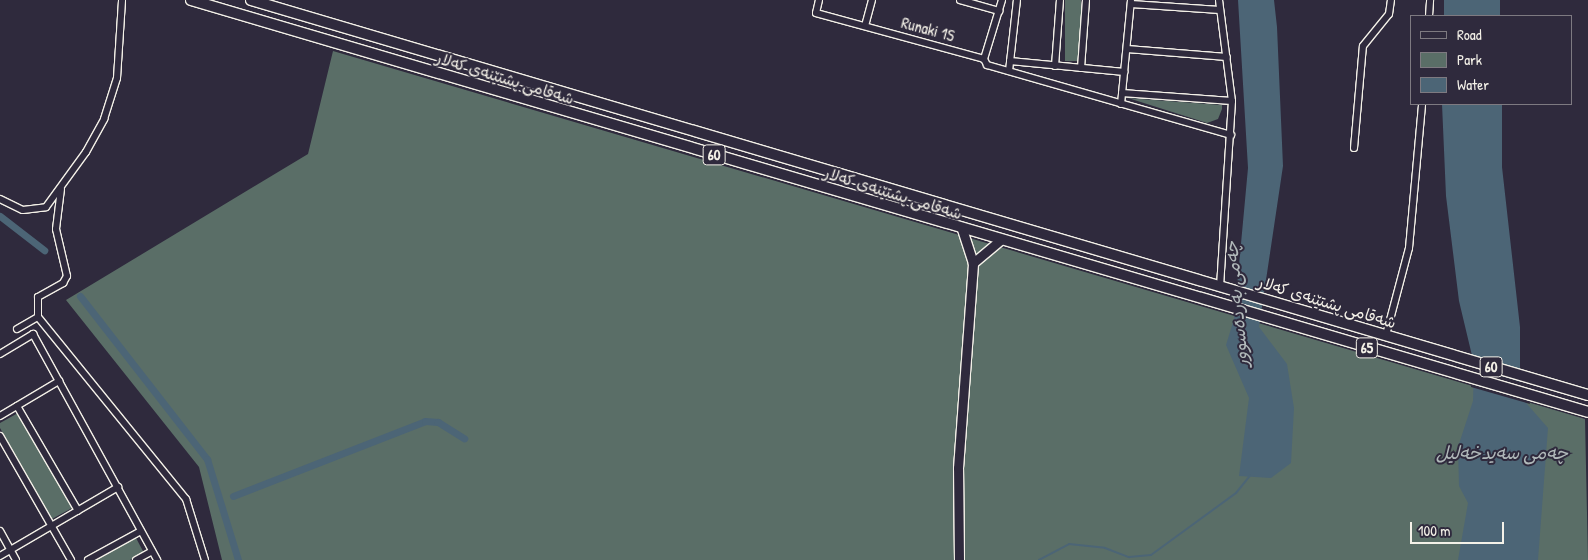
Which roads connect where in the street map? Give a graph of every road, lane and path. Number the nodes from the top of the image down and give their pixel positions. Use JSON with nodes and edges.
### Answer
{"nodes":[{"id":1,"x":122,"y":0,"type":"edge"},
{"id":2,"x":191,"y":0,"type":"edge"},
{"id":3,"x":251,"y":0,"type":"edge"},
{"id":4,"x":819,"y":0,"type":"edge"},
{"id":5,"x":872,"y":0,"type":"edge"},
{"id":6,"x":960,"y":0,"type":"edge"},
{"id":7,"x":1002,"y":0,"type":"edge"},
{"id":8,"x":1017,"y":0,"type":"edge"},
{"id":9,"x":1060,"y":0,"type":"edge"},
{"id":10,"x":1086,"y":0,"type":"edge"},
{"id":11,"x":1219,"y":0,"type":"edge"},
{"id":12,"x":1391,"y":0,"type":"edge"},
{"id":13,"x":1430,"y":0,"type":"edge"},
{"id":14,"x":979,"y":2,"type":"edge"},
{"id":15,"x":1131,"y":2,"type":"edge"},
{"id":16,"x":1175,"y":4,"type":"edge"},
{"id":17,"x":1220,"y":10,"type":"junction"},
{"id":18,"x":999,"y":11,"type":"junction"},
{"id":19,"x":1429,"y":15,"type":"edge"},
{"id":20,"x":865,"y":26,"type":"junction"},
{"id":21,"x":1126,"y":49,"type":"junction"},
{"id":22,"x":984,"y":58,"type":"junction"},
{"id":23,"x":1226,"y":58,"type":"junction"},
{"id":24,"x":1010,"y":61,"type":"junction"},
{"id":25,"x":1055,"y":66,"type":"junction"},
{"id":26,"x":1081,"y":68,"type":"junction"},
{"id":27,"x":1009,"y":71,"type":"junction"},
{"id":28,"x":1124,"y":72,"type":"junction"},
{"id":29,"x":1122,"y":93,"type":"junction"},
{"id":30,"x":1232,"y":101,"type":"junction"},
{"id":31,"x":1121,"y":104,"type":"junction"},
{"id":32,"x":1422,"y":105,"type":"edge"},
{"id":33,"x":657,"y":120,"type":"junction"},
{"id":34,"x":1232,"y":135,"type":"junction"},
{"id":35,"x":652,"y":137,"type":"junction"},
{"id":36,"x":1354,"y":148,"type":"dead end"},
{"id":37,"x":62,"y":186,"type":"junction"},
{"id":38,"x":0,"y":199,"type":"edge"},
{"id":39,"x":962,"y":229,"type":"junction"},
{"id":40,"x":1000,"y":240,"type":"junction"},
{"id":41,"x":973,"y":263,"type":"junction"},
{"id":42,"x":1225,"y":287,"type":"junction"},
{"id":43,"x":1236,"y":310,"type":"joint"},
{"id":44,"x":38,"y":317,"type":"junction"},
{"id":45,"x":17,"y":329,"type":"dead end"},
{"id":46,"x":1386,"y":335,"type":"junction"},
{"id":47,"x":0,"y":354,"type":"edge"},
{"id":48,"x":59,"y":381,"type":"junction"},
{"id":49,"x":1588,"y":395,"type":"edge"},
{"id":50,"x":17,"y":406,"type":"junction"},
{"id":51,"x":1588,"y":412,"type":"edge"},
{"id":52,"x":0,"y":416,"type":"edge"},
{"id":53,"x":0,"y":436,"type":"edge"},
{"id":54,"x":118,"y":487,"type":"junction"},
{"id":55,"x":78,"y":510,"type":"junction"},
{"id":56,"x":51,"y":526,"type":"junction"},
{"id":57,"x":0,"y":531,"type":"edge"},
{"id":58,"x":141,"y":531,"type":"junction"},
{"id":59,"x":10,"y":550,"type":"junction"},
{"id":60,"x":152,"y":551,"type":"junction"},
{"id":61,"x":0,"y":556,"type":"edge"},
{"id":62,"x":2,"y":560,"type":"edge"},
{"id":63,"x":16,"y":560,"type":"edge"},
{"id":64,"x":71,"y":560,"type":"edge"},
{"id":65,"x":88,"y":560,"type":"edge"},
{"id":66,"x":136,"y":560,"type":"edge"},
{"id":67,"x":157,"y":560,"type":"edge"},
{"id":68,"x":205,"y":560,"type":"edge"},
{"id":69,"x":959,"y":560,"type":"edge"}],
"edges":[{"from":1,"to":37,"type":"street"},
{"from":2,"to":35,"type":"highway","name":"شەقامی پشتێنەی کەلار","number":"60"},
{"from":3,"to":33,"type":"highway","name":"شەقامی پشتێنەی کەلار","number":"60"},
{"from":4,"to":20,"type":"street","name":"Runaki 1S"},
{"from":5,"to":20,"type":"street"},
{"from":6,"to":14,"type":"street"},
{"from":7,"to":18,"type":"street"},
{"from":8,"to":24,"type":"street"},
{"from":9,"to":25,"type":"street"},
{"from":10,"to":26,"type":"street"},
{"from":11,"to":17,"type":"street"},
{"from":12,"to":36,"type":"street"},
{"from":13,"to":19,"type":"street"},
{"from":14,"to":18,"type":"street"},
{"from":15,"to":16,"type":"street"},
{"from":15,"to":21,"type":"street"},
{"from":16,"to":17,"type":"street"},
{"from":17,"to":23,"type":"street"},
{"from":18,"to":22,"type":"street"},
{"from":20,"to":22,"type":"street","name":"Runaki 1S"},
{"from":21,"to":23,"type":"street"},
{"from":21,"to":28,"type":"street"},
{"from":22,"to":27,"type":"street","name":"Runaki 1S"},
{"from":23,"to":30,"type":"street"},
{"from":24,"to":25,"type":"street"},
{"from":24,"to":27,"type":"street"},
{"from":25,"to":26,"type":"street"},
{"from":26,"to":28,"type":"street"},
{"from":27,"to":31,"type":"street"},
{"from":28,"to":29,"type":"street"},
{"from":29,"to":30,"type":"street"},
{"from":29,"to":31,"type":"street"},
{"from":30,"to":34,"type":"street"},
{"from":31,"to":34,"type":"street"},
{"from":32,"to":46,"type":"street"},
{"from":33,"to":35,"type":"highway"},
{"from":33,"to":42,"type":"highway","name":"شەقامی پشتێنەی کەلار","number":"60"},
{"from":34,"to":42,"type":"street"},
{"from":35,"to":39,"type":"highway","name":"شەقامی پشتێنەی کەلار","number":"60"},
{"from":37,"to":38,"type":"street"},
{"from":37,"to":44,"type":"street"},
{"from":39,"to":40,"type":"highway","name":"شەقامی پشتێنەی کەلار","number":"60"},
{"from":39,"to":41,"type":"main road"},
{"from":40,"to":41,"type":"main road"},
{"from":40,"to":43,"type":"highway","name":"شەقامی پشتێنەی کەلار","number":"60"},
{"from":41,"to":69,"type":"main road"},
{"from":42,"to":46,"type":"highway","name":"شەقامی پشتێنەی کەلار","number":"60"},
{"from":43,"to":51,"type":"highway","name":"شەقامی پشتێنەی کەلار","number":"65"},
{"from":44,"to":45,"type":"street"},
{"from":44,"to":68,"type":"street"},
{"from":46,"to":49,"type":"highway","name":"شەقامی پشتێنەی کەلار","number":"60"},
{"from":47,"to":48,"type":"street"},
{"from":48,"to":50,"type":"street"},
{"from":48,"to":54,"type":"street"},
{"from":50,"to":52,"type":"street"},
{"from":50,"to":55,"type":"street"},
{"from":53,"to":56,"type":"street"},
{"from":54,"to":55,"type":"street"},
{"from":54,"to":58,"type":"street"},
{"from":55,"to":56,"type":"street"},
{"from":56,"to":59,"type":"street"},
{"from":56,"to":64,"type":"street"},
{"from":57,"to":59,"type":"street"},
{"from":58,"to":60,"type":"street"},
{"from":58,"to":65,"type":"street"},
{"from":59,"to":61,"type":"street"},
{"from":59,"to":63,"type":"street"},
{"from":60,"to":66,"type":"street"},
{"from":60,"to":67,"type":"street"},
{"from":61,"to":62,"type":"street"}]}
